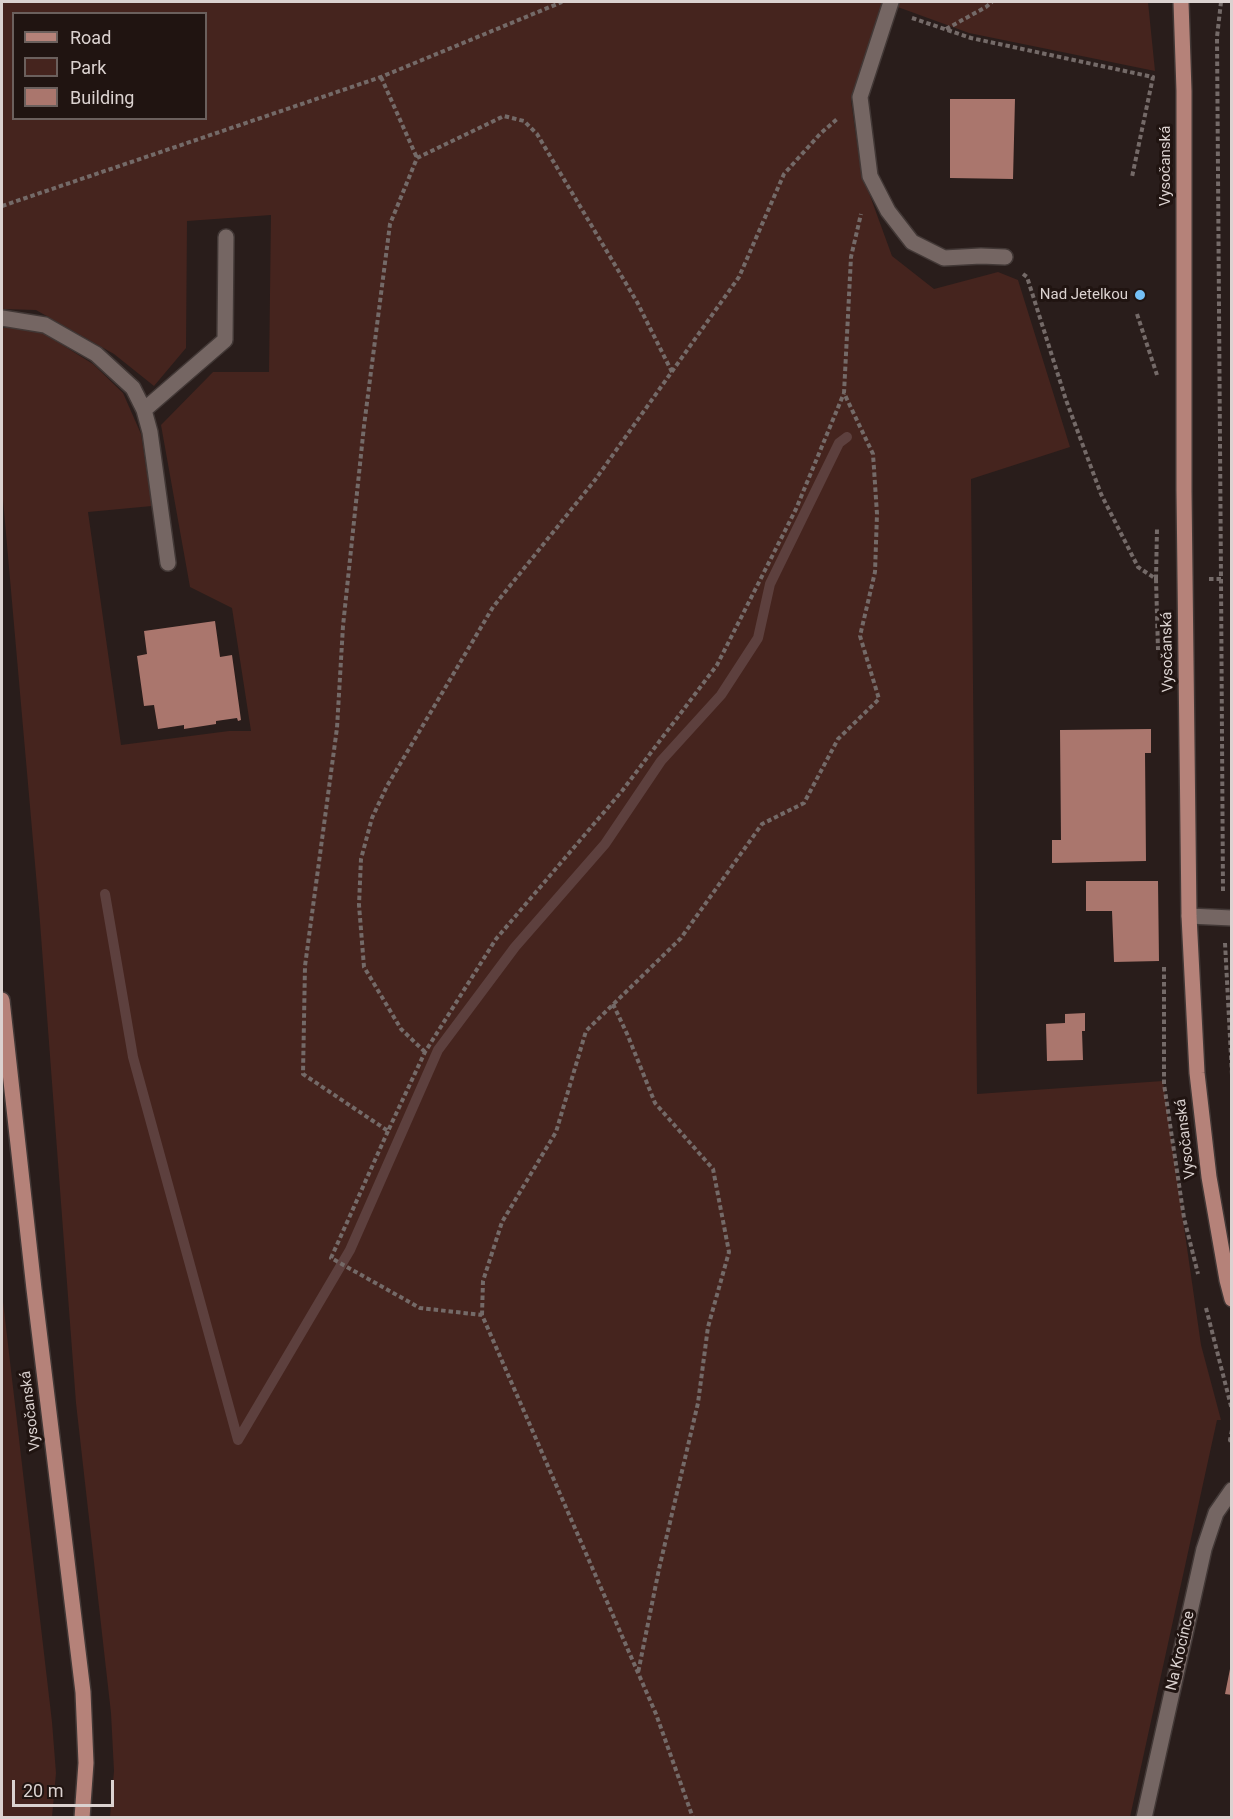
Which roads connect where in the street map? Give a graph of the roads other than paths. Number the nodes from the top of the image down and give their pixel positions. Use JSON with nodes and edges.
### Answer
{"nodes":[{"id":1,"x":1180,"y":2,"type":"edge"},
{"id":2,"x":890,"y":6,"type":"edge"},
{"id":3,"x":226,"y":237,"type":"dead end"},
{"id":4,"x":1005,"y":257,"type":"road end"},
{"id":5,"x":3,"y":318,"type":"edge"},
{"id":6,"x":144,"y":410,"type":"junction"},
{"id":7,"x":168,"y":563,"type":"dead end"},
{"id":8,"x":1189,"y":916,"type":"junction"},
{"id":9,"x":1227,"y":918,"type":"edge"},
{"id":10,"x":2,"y":1000,"type":"edge"},
{"id":11,"x":1232,"y":1299,"type":"edge"},
{"id":12,"x":1232,"y":1490,"type":"edge"},
{"id":13,"x":82,"y":1818,"type":"edge"},
{"id":14,"x":1144,"y":1818,"type":"edge"}],
"edges":[{"from":1,"to":8,"type":"main road","name":"Vysočanská"},
{"from":2,"to":4,"type":"street"},
{"from":3,"to":6,"type":"street"},
{"from":5,"to":6,"type":"street"},
{"from":6,"to":7,"type":"street"},
{"from":8,"to":9,"type":"street"},
{"from":8,"to":11,"type":"main road","name":"Vysočanská"},
{"from":10,"to":13,"type":"main road","name":"Vysočanská"},
{"from":12,"to":14,"type":"street","name":"Na Krocínce"}]}
